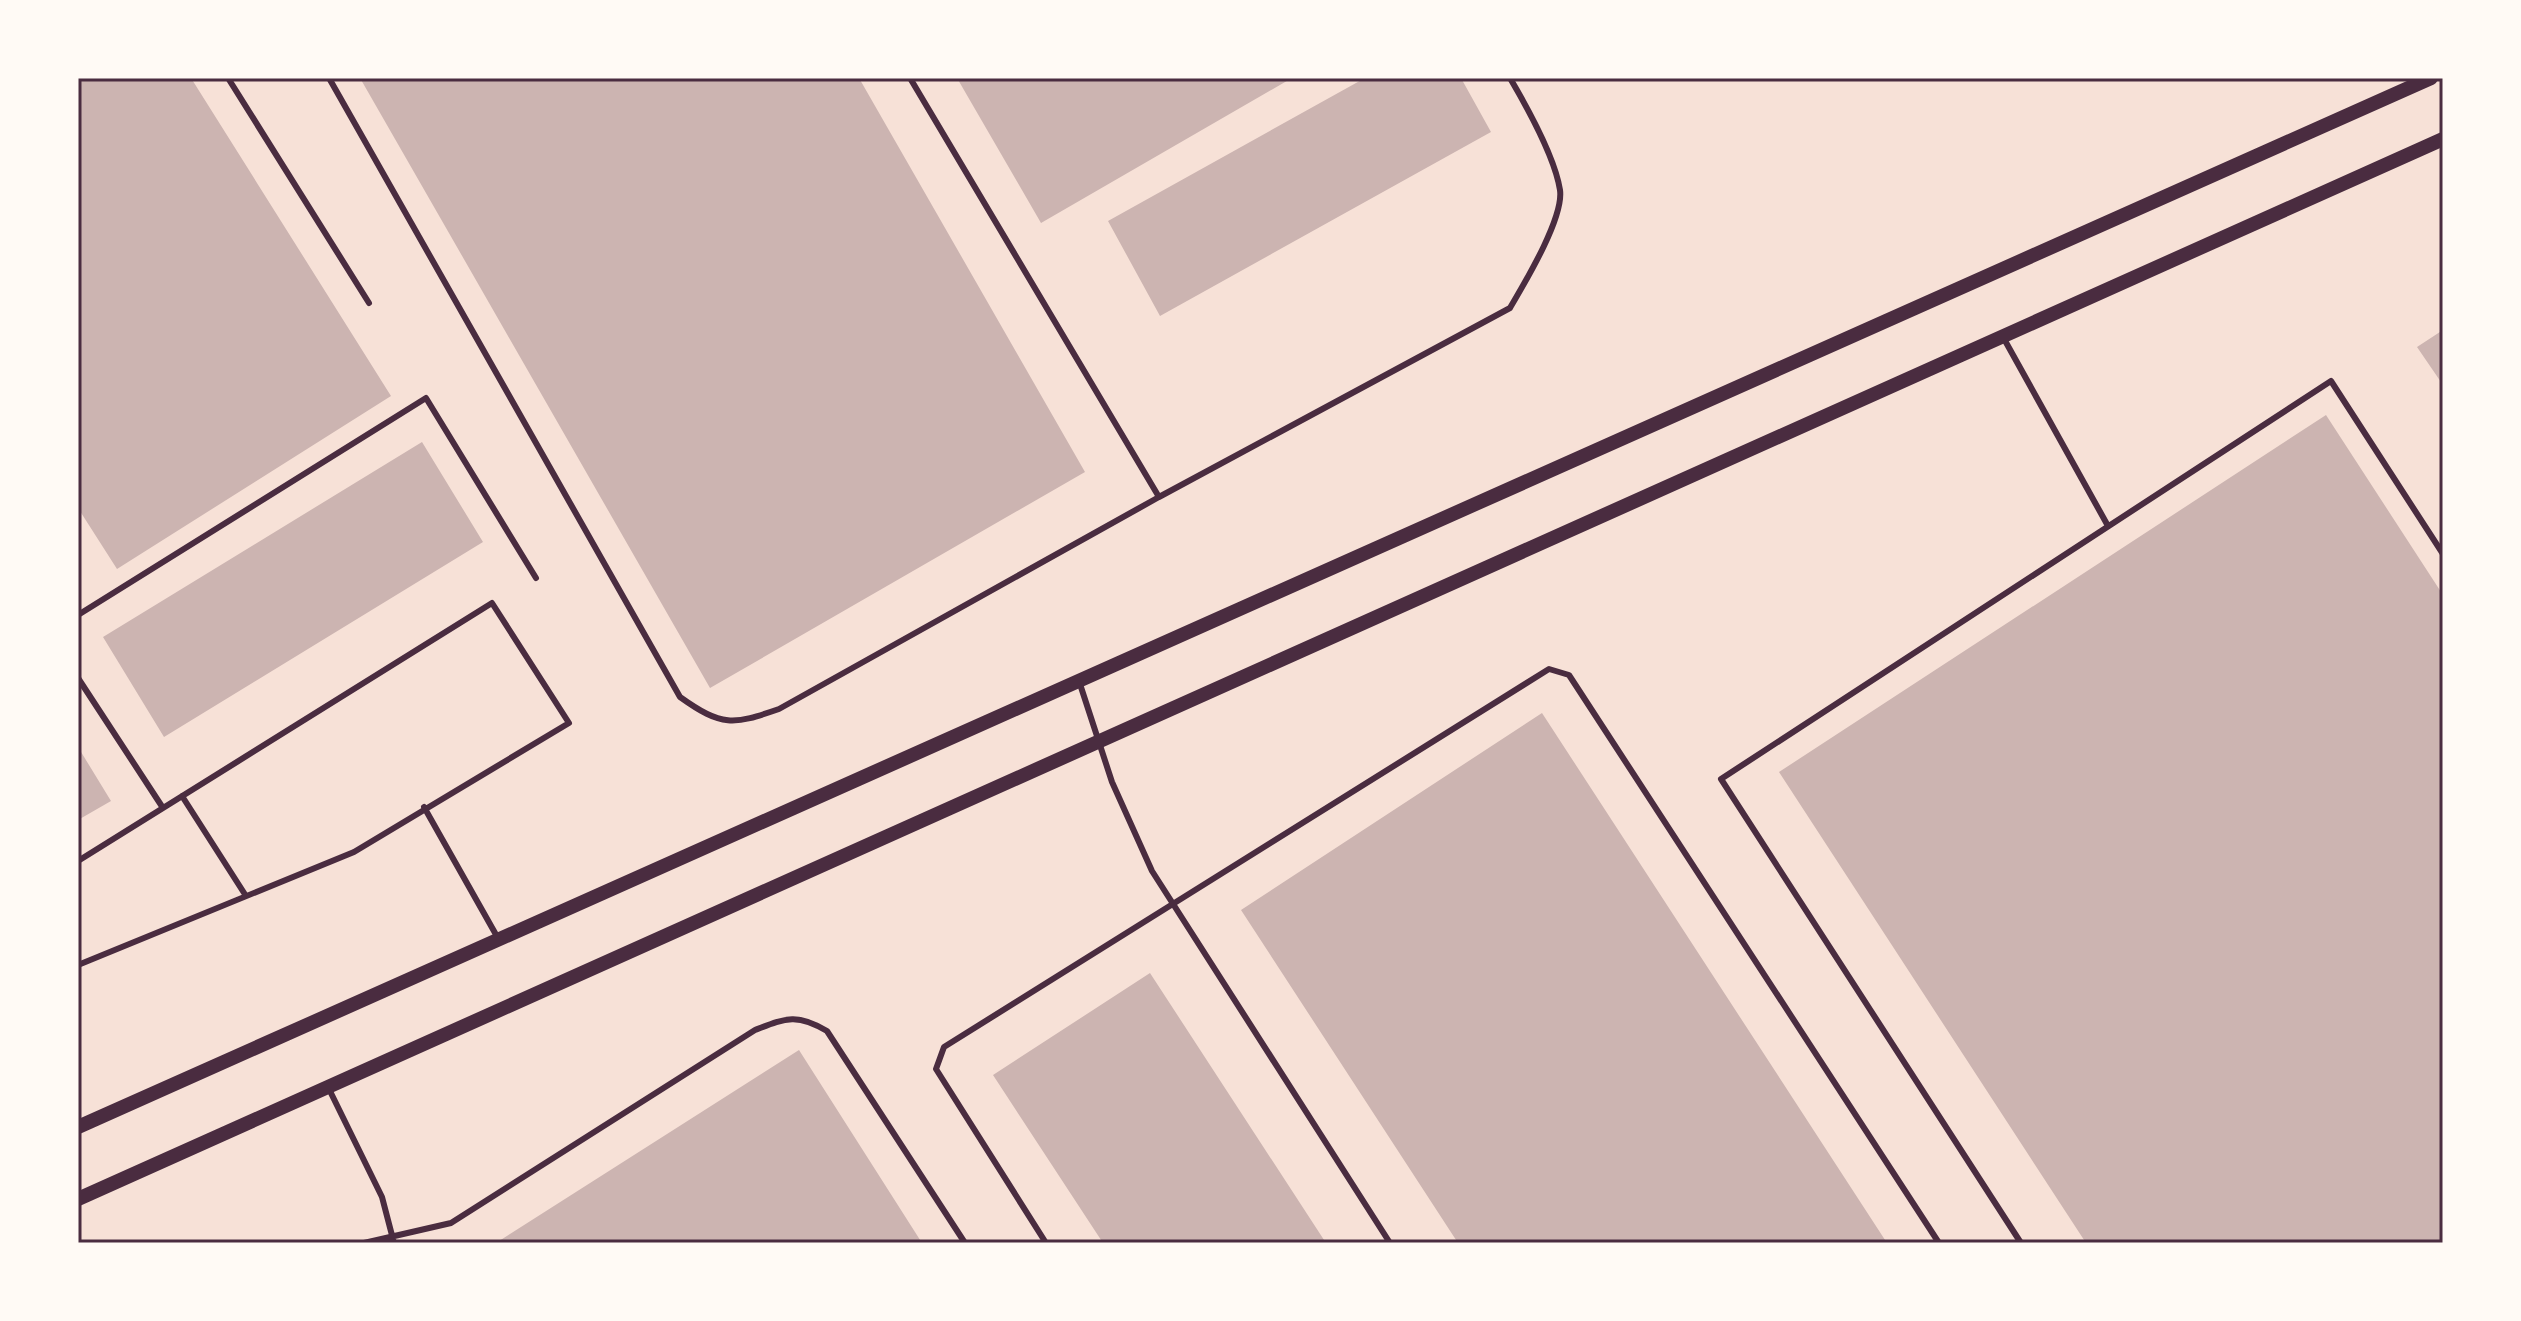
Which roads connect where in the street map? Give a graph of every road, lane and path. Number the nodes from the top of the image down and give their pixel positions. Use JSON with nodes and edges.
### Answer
{"nodes":[{"id":1,"x":228,"y":78,"type":"edge"},
{"id":2,"x":329,"y":78,"type":"edge"},
{"id":3,"x":910,"y":78,"type":"edge"},
{"id":4,"x":1510,"y":78,"type":"edge"},
{"id":5,"x":2431,"y":78,"type":"edge"},
{"id":6,"x":2443,"y":139,"type":"edge"},
{"id":7,"x":369,"y":303,"type":"dead end"},
{"id":8,"x":2003,"y":336,"type":"junction"},
{"id":9,"x":1159,"y":497,"type":"junction"},
{"id":10,"x":2108,"y":526,"type":"junction"},
{"id":11,"x":2443,"y":554,"type":"edge"},
{"id":12,"x":536,"y":578,"type":"dead end"},
{"id":13,"x":78,"y":615,"type":"edge"},
{"id":14,"x":78,"y":678,"type":"edge"},
{"id":15,"x":1079,"y":681,"type":"junction"},
{"id":16,"x":1098,"y":741,"type":"junction"},
{"id":17,"x":182,"y":796,"type":"junction"},
{"id":18,"x":424,"y":807,"type":"junction"},
{"id":19,"x":163,"y":808,"type":"junction"},
{"id":20,"x":78,"y":861,"type":"edge"},
{"id":21,"x":246,"y":896,"type":"junction"},
{"id":22,"x":1172,"y":903,"type":"junction"},
{"id":23,"x":499,"y":940,"type":"junction"},
{"id":24,"x":78,"y":965,"type":"edge"},
{"id":25,"x":328,"y":1087,"type":"junction"},
{"id":26,"x":78,"y":1127,"type":"edge"},
{"id":27,"x":78,"y":1199,"type":"edge"},
{"id":28,"x":392,"y":1240,"type":"edge"},
{"id":29,"x":364,"y":1243,"type":"edge"},
{"id":30,"x":965,"y":1243,"type":"edge"},
{"id":31,"x":1046,"y":1243,"type":"edge"},
{"id":32,"x":1390,"y":1243,"type":"edge"},
{"id":33,"x":1939,"y":1243,"type":"edge"},
{"id":34,"x":2021,"y":1243,"type":"edge"}],
"edges":[{"from":1,"to":7,"type":"lane"},
{"from":2,"to":9,"type":"lane"},
{"from":3,"to":9,"type":"lane"},
{"from":4,"to":9,"type":"lane"},
{"from":5,"to":15,"type":"street"},
{"from":6,"to":8,"type":"street"},
{"from":8,"to":10,"type":"lane"},
{"from":8,"to":16,"type":"street"},
{"from":10,"to":11,"type":"lane"},
{"from":10,"to":34,"type":"lane"},
{"from":12,"to":13,"type":"lane"},
{"from":14,"to":19,"type":"lane"},
{"from":15,"to":16,"type":"lane"},
{"from":15,"to":23,"type":"street"},
{"from":16,"to":22,"type":"lane"},
{"from":16,"to":25,"type":"street"},
{"from":17,"to":18,"type":"lane"},
{"from":17,"to":19,"type":"lane"},
{"from":17,"to":21,"type":"lane"},
{"from":18,"to":21,"type":"lane"},
{"from":18,"to":23,"type":"lane"},
{"from":19,"to":20,"type":"lane"},
{"from":21,"to":24,"type":"lane"},
{"from":22,"to":31,"type":"lane"},
{"from":22,"to":32,"type":"lane"},
{"from":22,"to":33,"type":"lane"},
{"from":23,"to":26,"type":"street"},
{"from":25,"to":27,"type":"street"},
{"from":25,"to":28,"type":"lane"},
{"from":28,"to":29,"type":"lane"},
{"from":28,"to":30,"type":"lane"}]}
